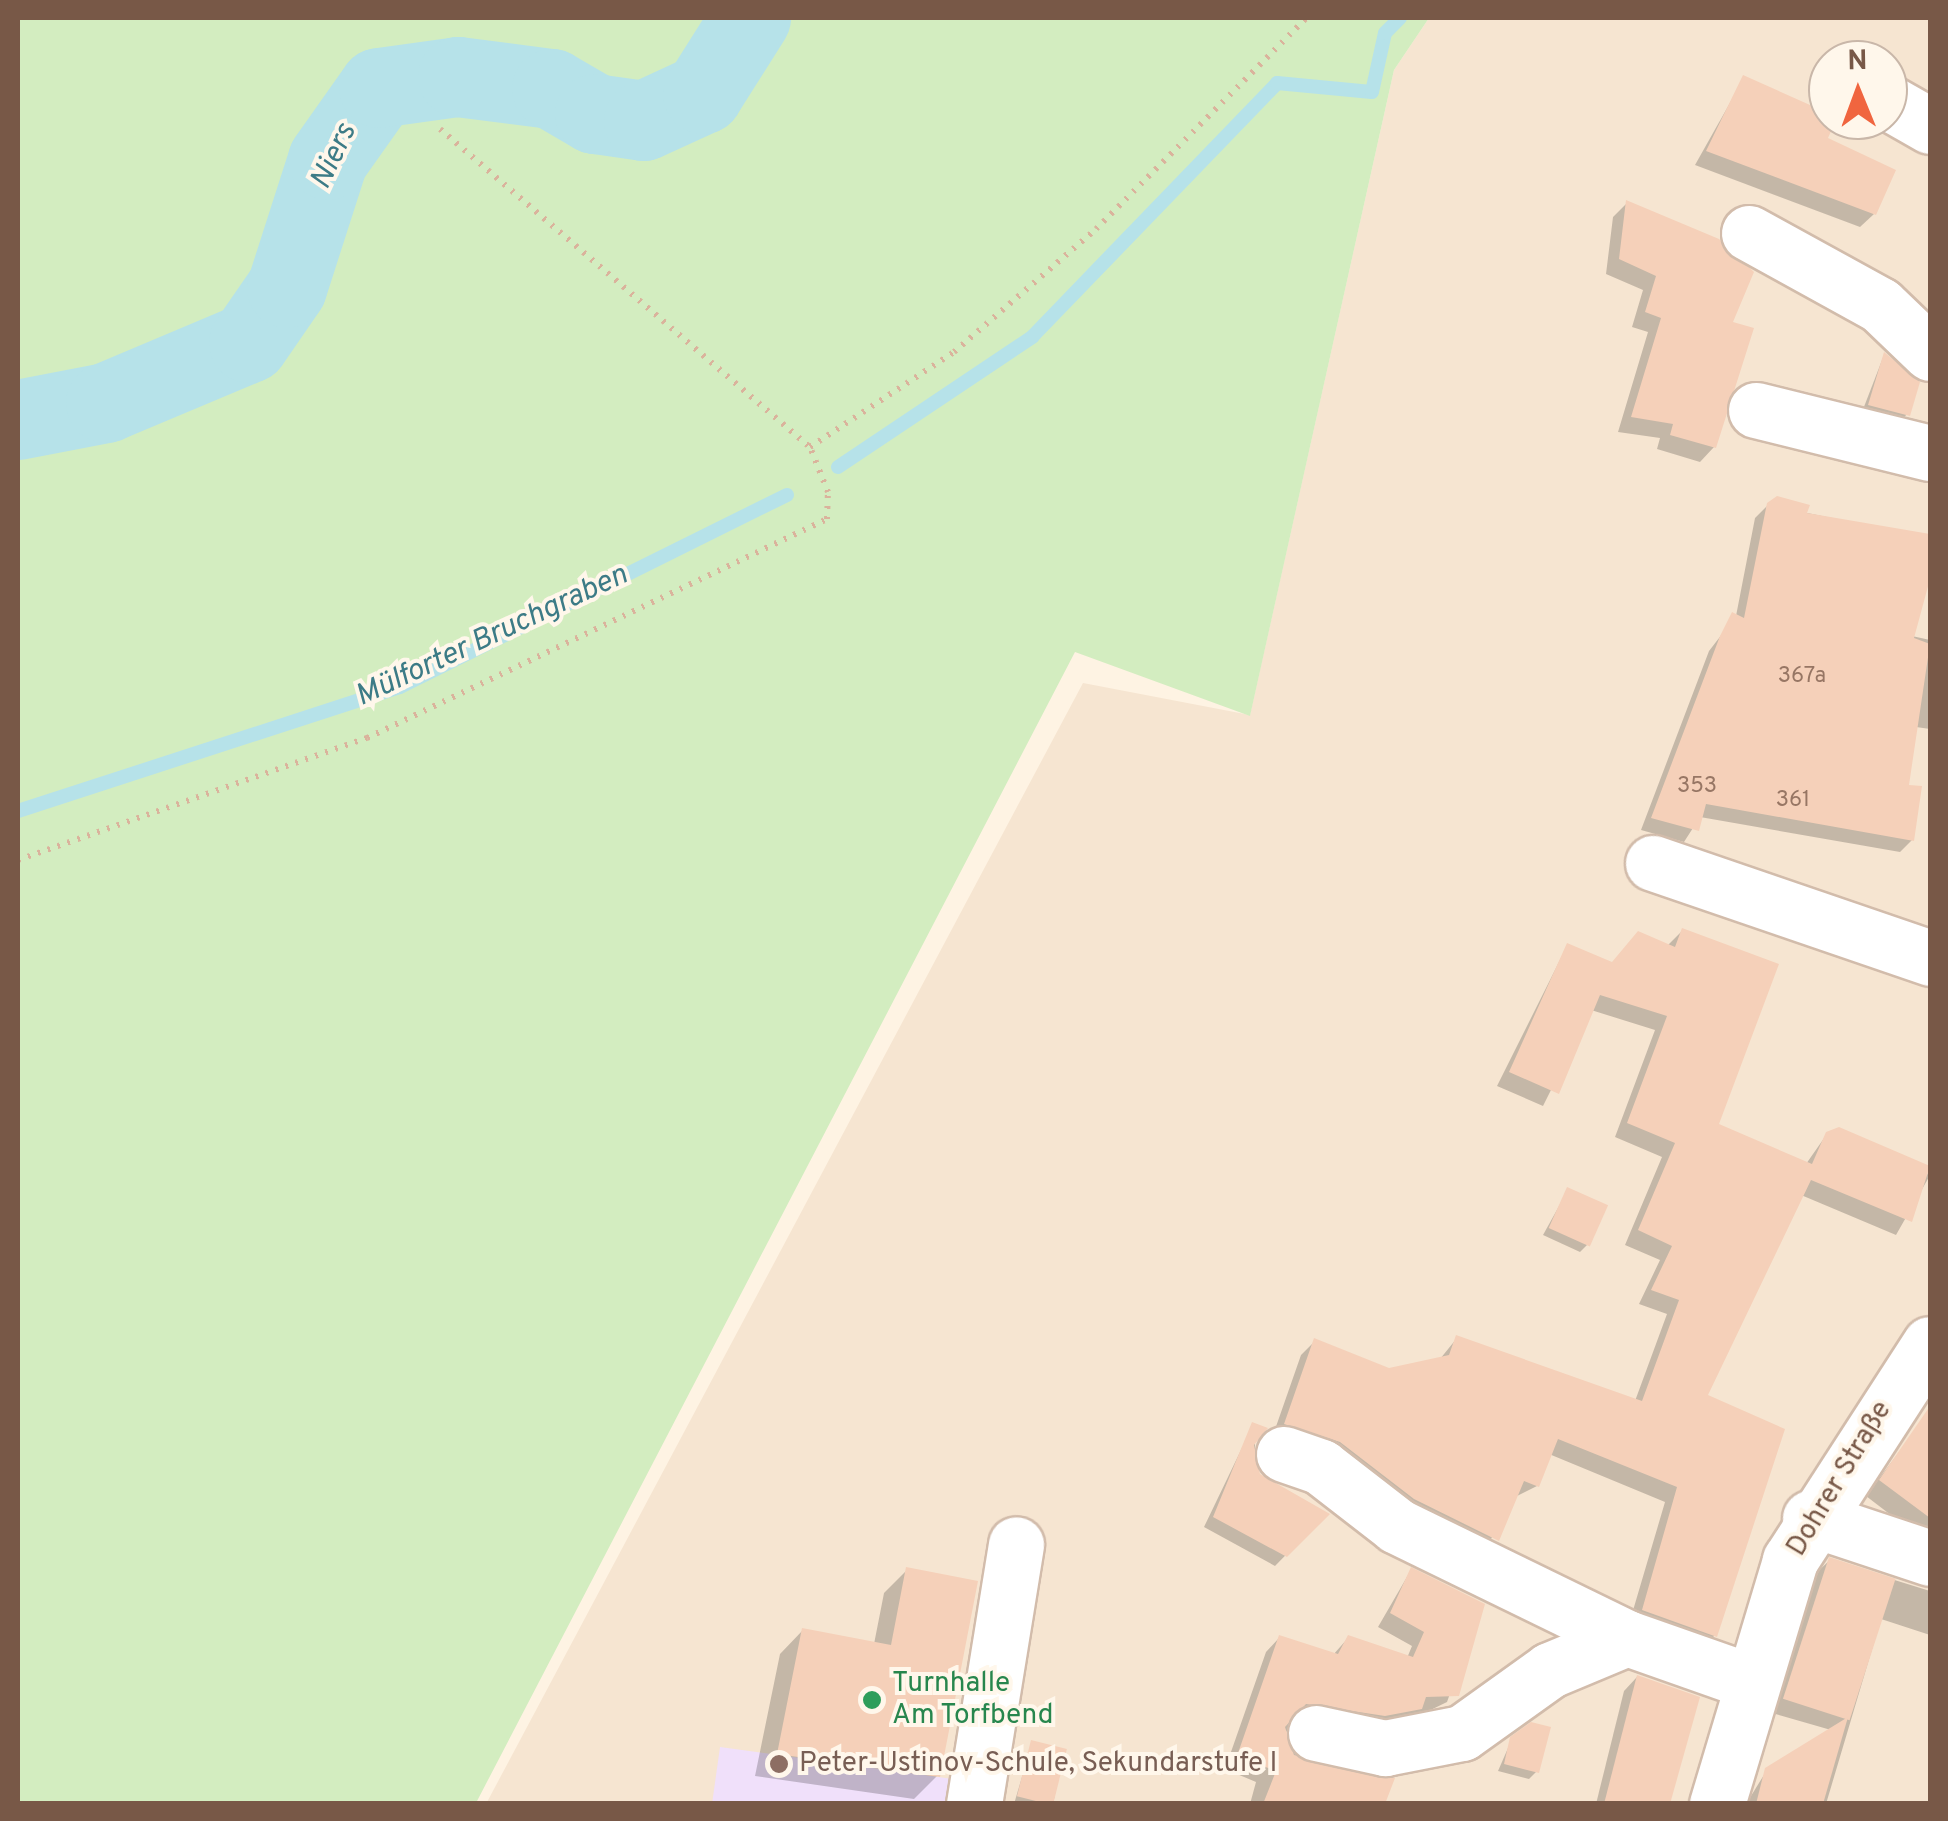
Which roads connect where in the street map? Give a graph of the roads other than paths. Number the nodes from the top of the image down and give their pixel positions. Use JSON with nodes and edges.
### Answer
{"nodes":[{"id":1,"x":1908,"y":113,"type":"edge"},
{"id":2,"x":1930,"y":126,"type":"edge"},
{"id":3,"x":1749,"y":233,"type":"dead end"},
{"id":4,"x":1930,"y":353,"type":"edge"},
{"id":5,"x":1756,"y":410,"type":"dead end"},
{"id":6,"x":1930,"y":453,"type":"edge"},
{"id":7,"x":1653,"y":863,"type":"dead end"},
{"id":8,"x":1930,"y":958,"type":"edge"},
{"id":9,"x":1930,"y":1344,"type":"edge"},
{"id":10,"x":1284,"y":1454,"type":"dead end"},
{"id":11,"x":1810,"y":1518,"type":"junction"},
{"id":12,"x":1016,"y":1544,"type":"dead end"},
{"id":13,"x":1930,"y":1558,"type":"edge"},
{"id":14,"x":1627,"y":1638,"type":"junction"},
{"id":15,"x":1752,"y":1682,"type":"junction"},
{"id":16,"x":1316,"y":1733,"type":"dead end"},
{"id":17,"x":974,"y":1804,"type":"edge"},
{"id":18,"x":1717,"y":1804,"type":"edge"}],
"edges":[{"from":1,"to":2,"type":"street"},
{"from":3,"to":4,"type":"street"},
{"from":5,"to":6,"type":"street"},
{"from":7,"to":8,"type":"street"},
{"from":9,"to":11,"type":"street","name":"Dohrer Straße"},
{"from":10,"to":14,"type":"street"},
{"from":11,"to":13,"type":"street"},
{"from":11,"to":15,"type":"street","name":"Dohrer Straße"},
{"from":12,"to":17,"type":"street"},
{"from":14,"to":15,"type":"street"},
{"from":14,"to":16,"type":"street"},
{"from":15,"to":18,"type":"street","name":"Dohrer Straße"}]}
